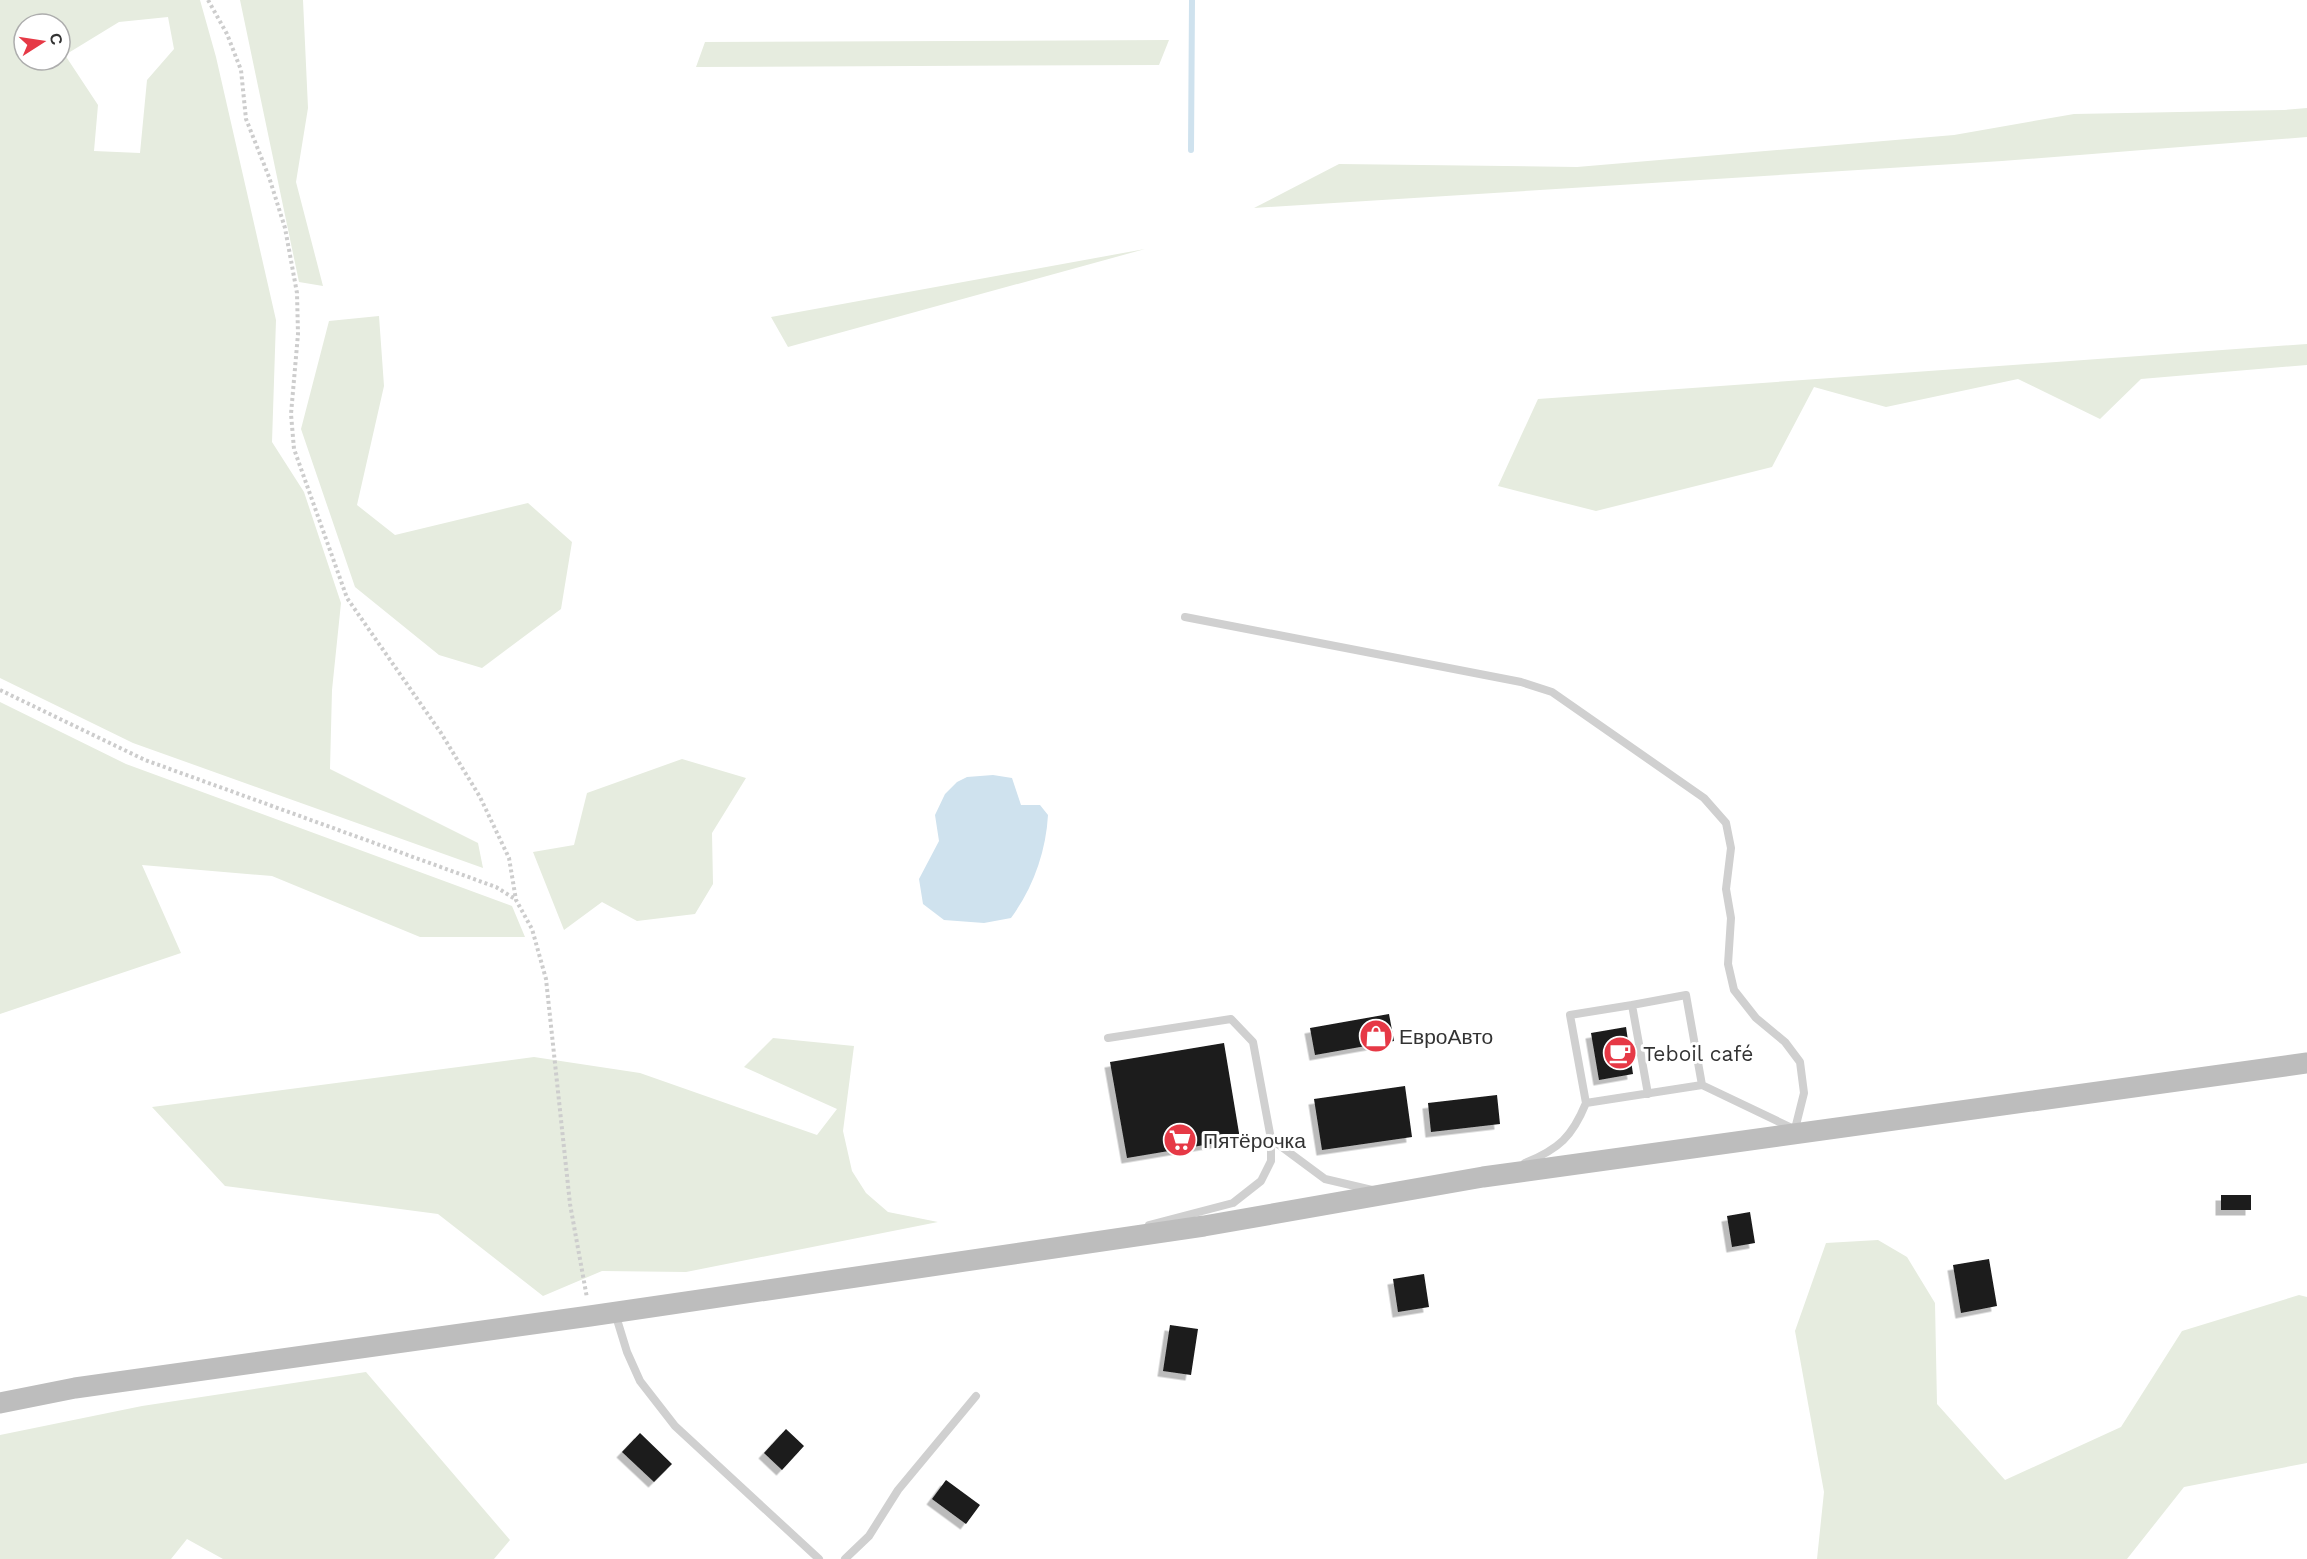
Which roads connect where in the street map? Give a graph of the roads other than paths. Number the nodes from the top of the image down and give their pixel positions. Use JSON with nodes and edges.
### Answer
{"nodes":[{"id":1,"x":1185,"y":617,"type":"dead end"},
{"id":2,"x":1632,"y":1005,"type":"junction"},
{"id":3,"x":1108,"y":1038,"type":"dead end"},
{"id":4,"x":2307,"y":1063,"type":"edge"},
{"id":5,"x":1701,"y":1086,"type":"junction"},
{"id":6,"x":1648,"y":1094,"type":"junction"},
{"id":7,"x":1586,"y":1103,"type":"junction"},
{"id":8,"x":1795,"y":1129,"type":"junction"},
{"id":9,"x":1829,"y":1131,"type":"junction"},
{"id":10,"x":1271,"y":1139,"type":"junction"},
{"id":11,"x":1483,"y":1177,"type":"junction"},
{"id":12,"x":1422,"y":1187,"type":"junction"},
{"id":13,"x":1061,"y":1247,"type":"junction"},
{"id":14,"x":615,"y":1312,"type":"junction"},
{"id":15,"x":976,"y":1396,"type":"dead end"},
{"id":16,"x":0,"y":1403,"type":"edge"},
{"id":17,"x":819,"y":1559,"type":"edge"},
{"id":18,"x":845,"y":1559,"type":"edge"}],
"edges":[{"from":1,"to":8,"type":"lane"},
{"from":2,"to":5,"type":"lane"},
{"from":2,"to":6,"type":"lane"},
{"from":2,"to":7,"type":"lane"},
{"from":3,"to":10,"type":"lane"},
{"from":4,"to":9,"type":"main road"},
{"from":5,"to":6,"type":"lane"},
{"from":5,"to":8,"type":"lane"},
{"from":6,"to":7,"type":"lane"},
{"from":7,"to":11,"type":"lane"},
{"from":8,"to":9,"type":"lane"},
{"from":9,"to":11,"type":"main road"},
{"from":10,"to":12,"type":"lane"},
{"from":10,"to":13,"type":"lane"},
{"from":11,"to":12,"type":"main road"},
{"from":12,"to":13,"type":"main road"},
{"from":13,"to":14,"type":"main road"},
{"from":14,"to":16,"type":"main road"},
{"from":14,"to":17,"type":"lane"},
{"from":15,"to":18,"type":"lane"}]}
